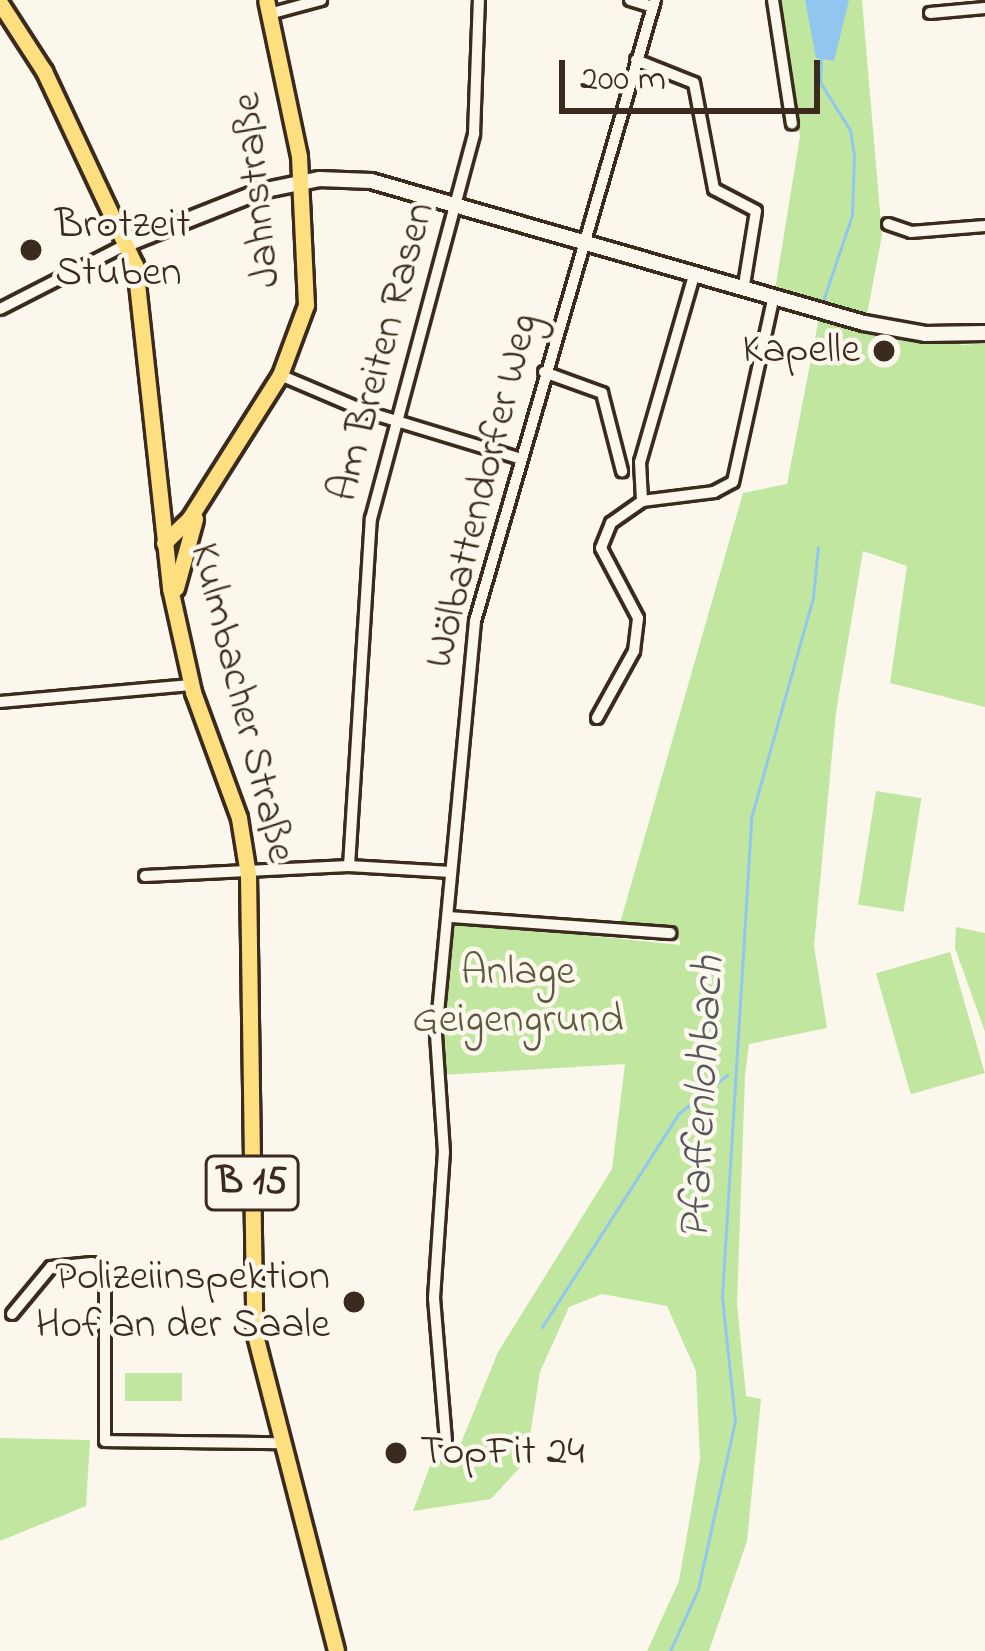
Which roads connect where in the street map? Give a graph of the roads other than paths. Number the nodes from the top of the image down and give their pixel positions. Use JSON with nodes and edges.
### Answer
{"nodes":[{"id":1,"x":14,"y":0,"type":"edge"},
{"id":2,"x":321,"y":0,"type":"edge"},
{"id":3,"x":479,"y":0,"type":"edge"},
{"id":4,"x":630,"y":0,"type":"edge"},
{"id":5,"x":772,"y":0,"type":"edge"},
{"id":6,"x":0,"y":3,"type":"edge"},
{"id":7,"x":654,"y":3,"type":"edge"},
{"id":8,"x":267,"y":7,"type":"edge"},
{"id":9,"x":985,"y":8,"type":"edge"},
{"id":10,"x":930,"y":13,"type":"dead end"},
{"id":11,"x":636,"y":60,"type":"junction"},
{"id":12,"x":44,"y":70,"type":"junction"},
{"id":13,"x":792,"y":124,"type":"dead end"},
{"id":14,"x":302,"y":182,"type":"junction"},
{"id":15,"x":458,"y":200,"type":"junction"},
{"id":16,"x":888,"y":224,"type":"dead end"},
{"id":17,"x":985,"y":226,"type":"edge"},
{"id":18,"x":584,"y":239,"type":"junction"},
{"id":19,"x":127,"y":244,"type":"junction"},
{"id":20,"x":695,"y":271,"type":"junction"},
{"id":21,"x":744,"y":285,"type":"junction"},
{"id":22,"x":774,"y":296,"type":"junction"},
{"id":23,"x":0,"y":309,"type":"edge"},
{"id":24,"x":985,"y":333,"type":"edge"},
{"id":25,"x":544,"y":372,"type":"junction"},
{"id":26,"x":280,"y":375,"type":"junction"},
{"id":27,"x":394,"y":421,"type":"junction"},
{"id":28,"x":518,"y":458,"type":"junction"},
{"id":29,"x":622,"y":471,"type":"dead end"},
{"id":30,"x":214,"y":478,"type":"junction"},
{"id":31,"x":641,"y":501,"type":"junction"},
{"id":32,"x":163,"y":546,"type":"junction"},
{"id":33,"x":174,"y":609,"type":"junction"},
{"id":34,"x":191,"y":685,"type":"junction"},
{"id":35,"x":0,"y":702,"type":"edge"},
{"id":36,"x":597,"y":718,"type":"dead end"},
{"id":37,"x":349,"y":866,"type":"junction"},
{"id":38,"x":451,"y":872,"type":"junction"},
{"id":39,"x":248,"y":874,"type":"junction"},
{"id":40,"x":145,"y":876,"type":"dead end"},
{"id":41,"x":450,"y":917,"type":"junction"},
{"id":42,"x":670,"y":933,"type":"dead end"},
{"id":43,"x":12,"y":1314,"type":"dead end"},
{"id":44,"x":446,"y":1442,"type":"dead end"},
{"id":45,"x":277,"y":1443,"type":"junction"},
{"id":46,"x":336,"y":1651,"type":"edge"}],
"edges":[{"from":1,"to":12,"type":"main road","name":"Kulmbacher Straße"},
{"from":2,"to":8,"type":"street"},
{"from":3,"to":15,"type":"street","name":"Am Breiten Rasen"},
{"from":4,"to":7,"type":"street"},
{"from":5,"to":13,"type":"street"},
{"from":6,"to":12,"type":"main road","name":"Kulmbacher Straße"},
{"from":7,"to":11,"type":"street","name":"Wölbattendorfer Weg"},
{"from":8,"to":14,"type":"main road","name":"Jahnstraße","number":"B 15"},
{"from":9,"to":10,"type":"street"},
{"from":11,"to":18,"type":"street","name":"Wölbattendorfer Weg"},
{"from":11,"to":21,"type":"street"},
{"from":12,"to":19,"type":"main road","name":"Kulmbacher Straße"},
{"from":14,"to":15,"type":"main road"},
{"from":14,"to":19,"type":"main road"},
{"from":14,"to":26,"type":"main road","name":"Jahnstraße","number":"B 15"},
{"from":15,"to":18,"type":"main road"},
{"from":15,"to":27,"type":"street","name":"Am Breiten Rasen"},
{"from":16,"to":17,"type":"street"},
{"from":18,"to":20,"type":"main road"},
{"from":18,"to":25,"type":"street","name":"Wölbattendorfer Weg"},
{"from":19,"to":23,"type":"street"},
{"from":19,"to":32,"type":"main road","name":"Kulmbacher Straße"},
{"from":20,"to":21,"type":"main road"},
{"from":20,"to":31,"type":"street"},
{"from":21,"to":22,"type":"main road"},
{"from":22,"to":24,"type":"main road"},
{"from":22,"to":31,"type":"street"},
{"from":25,"to":28,"type":"street","name":"Wölbattendorfer Weg"},
{"from":25,"to":29,"type":"street"},
{"from":26,"to":27,"type":"street"},
{"from":26,"to":30,"type":"main road","name":"Jahnstraße","number":"B 15"},
{"from":27,"to":28,"type":"street"},
{"from":27,"to":37,"type":"street","name":"Am Breiten Rasen"},
{"from":28,"to":38,"type":"street","name":"Wölbattendorfer Weg"},
{"from":30,"to":32,"type":"main road","name":"Jahnstraße","number":"B 15"},
{"from":30,"to":33,"type":"main road","number":"B 15"},
{"from":31,"to":36,"type":"street"},
{"from":32,"to":33,"type":"main road","name":"Kulmbacher Straße","number":"B 15"},
{"from":33,"to":34,"type":"main road","name":"Kulmbacher Straße","number":"B 15"},
{"from":34,"to":35,"type":"street"},
{"from":34,"to":39,"type":"main road","name":"Kulmbacher Straße","number":"B 15"},
{"from":37,"to":38,"type":"street"},
{"from":37,"to":39,"type":"street"},
{"from":38,"to":41,"type":"street","name":"Wölbattendorfer Weg"},
{"from":39,"to":40,"type":"street"},
{"from":39,"to":45,"type":"main road","name":"Kulmbacher Straße","number":"B 15"},
{"from":41,"to":42,"type":"street"},
{"from":41,"to":44,"type":"street","name":"Wölbattendorfer Weg"},
{"from":43,"to":45,"type":"street"},
{"from":45,"to":46,"type":"main road","name":"Kulmbacher Straße","number":"B 15"}]}
